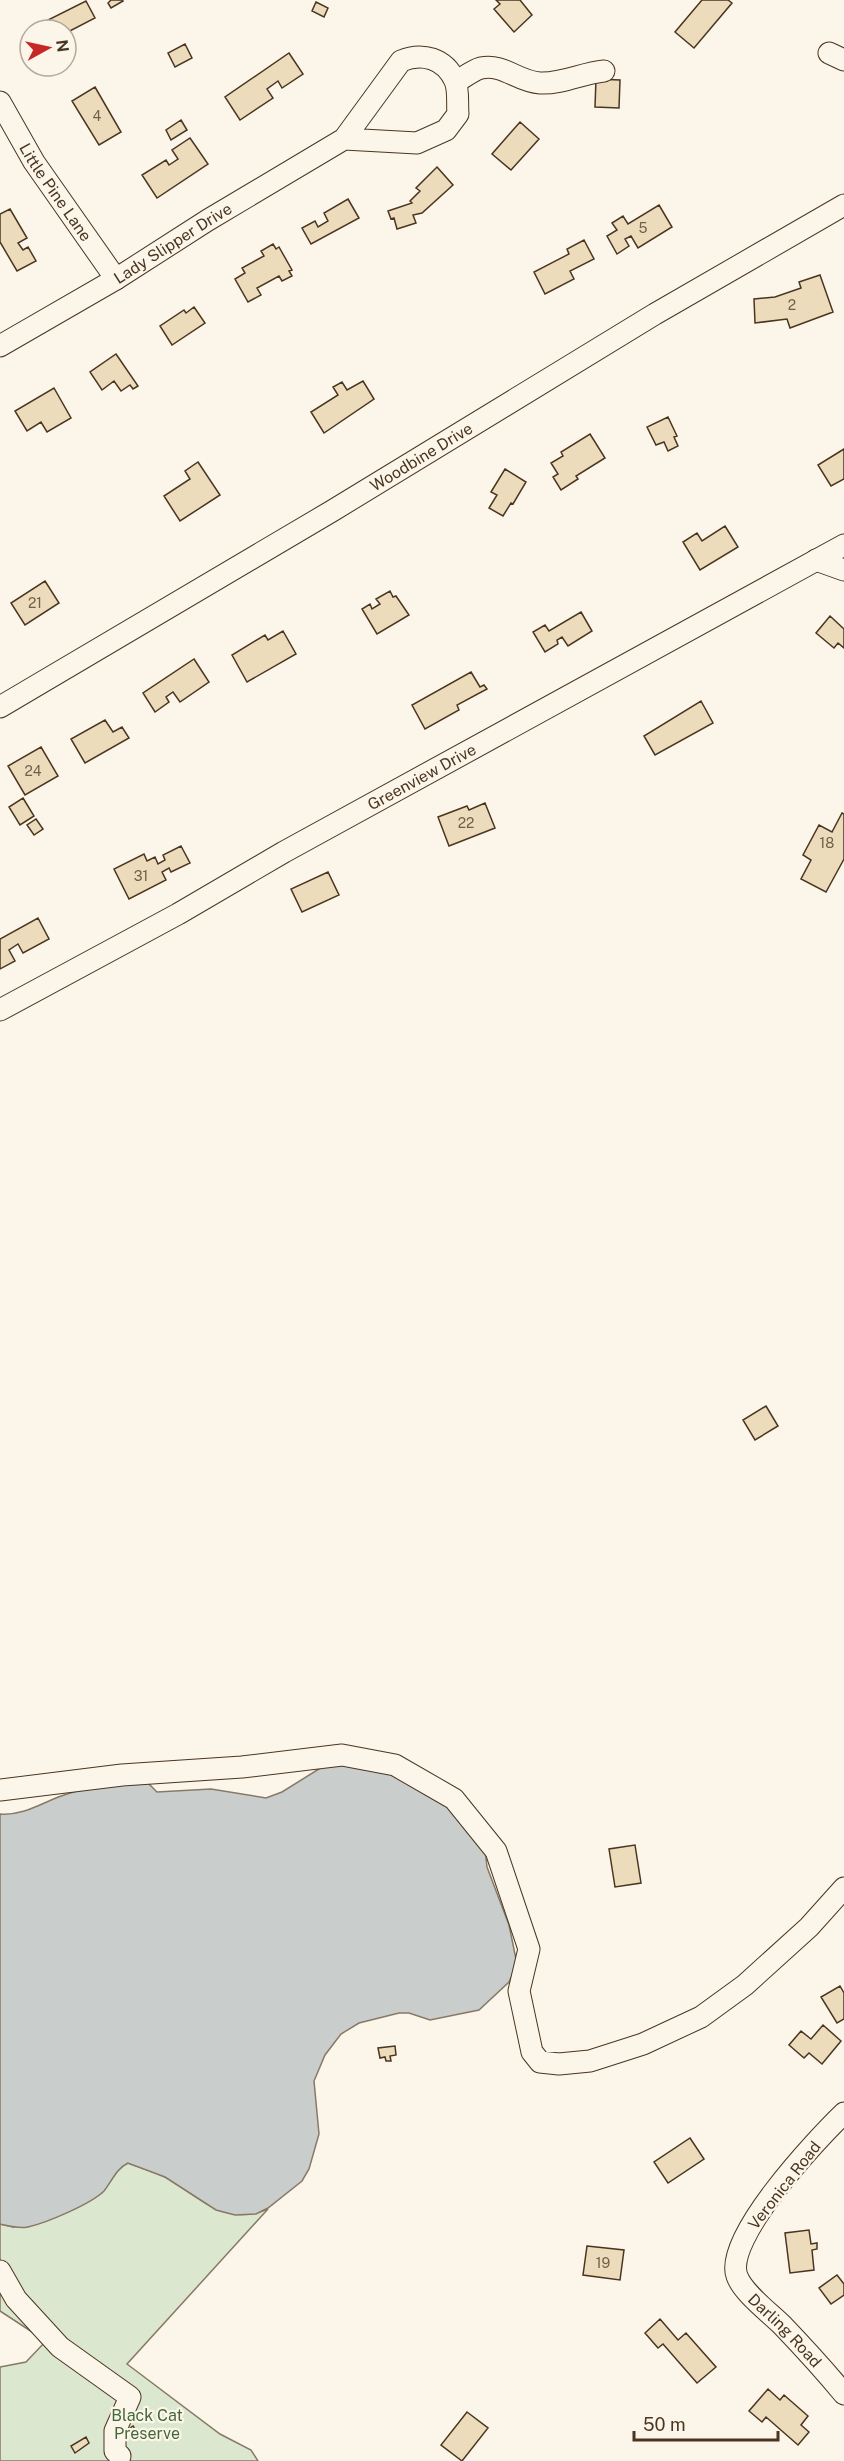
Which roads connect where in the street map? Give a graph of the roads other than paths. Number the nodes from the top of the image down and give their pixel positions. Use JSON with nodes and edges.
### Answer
{"nodes":[{"id":1,"x":604,"y":71,"type":"dead end"},
{"id":2,"x":456,"y":82,"type":"junction"},
{"id":3,"x":0,"y":102,"type":"edge"},
{"id":4,"x":344,"y":139,"type":"junction"},
{"id":5,"x":844,"y":205,"type":"edge"},
{"id":6,"x":116,"y":279,"type":"junction"},
{"id":7,"x":0,"y":346,"type":"edge"},
{"id":8,"x":844,"y":545,"type":"edge"},
{"id":9,"x":816,"y":560,"type":"junction"},
{"id":10,"x":844,"y":570,"type":"edge"},
{"id":11,"x":0,"y":707,"type":"edge"},
{"id":12,"x":0,"y":1010,"type":"edge"},
{"id":13,"x":0,"y":1790,"type":"edge"},
{"id":14,"x":844,"y":1888,"type":"edge"},
{"id":15,"x":844,"y":2114,"type":"edge"},
{"id":16,"x":736,"y":2262,"type":"joint"},
{"id":17,"x":0,"y":2271,"type":"edge"},
{"id":18,"x":844,"y":2394,"type":"edge"},
{"id":19,"x":120,"y":2456,"type":"dead end"}],
"edges":[{"from":1,"to":2,"type":"street"},
{"from":2,"to":4,"type":"street"},
{"from":2,"to":4,"type":"street"},
{"from":3,"to":6,"type":"street","name":"Little Pine Lane"},
{"from":4,"to":6,"type":"street","name":"Lady Slipper Drive"},
{"from":5,"to":11,"type":"street","name":"Woodbine Drive"},
{"from":6,"to":7,"type":"street","name":"Lady Slipper Drive"},
{"from":8,"to":9,"type":"street","name":"Greenview Drive"},
{"from":9,"to":10,"type":"street"},
{"from":9,"to":12,"type":"street","name":"Greenview Drive"},
{"from":13,"to":14,"type":"street"},
{"from":15,"to":16,"type":"street","name":"Veronica Road"},
{"from":16,"to":18,"type":"street","name":"Darling Road"},
{"from":17,"to":19,"type":"street"}]}
